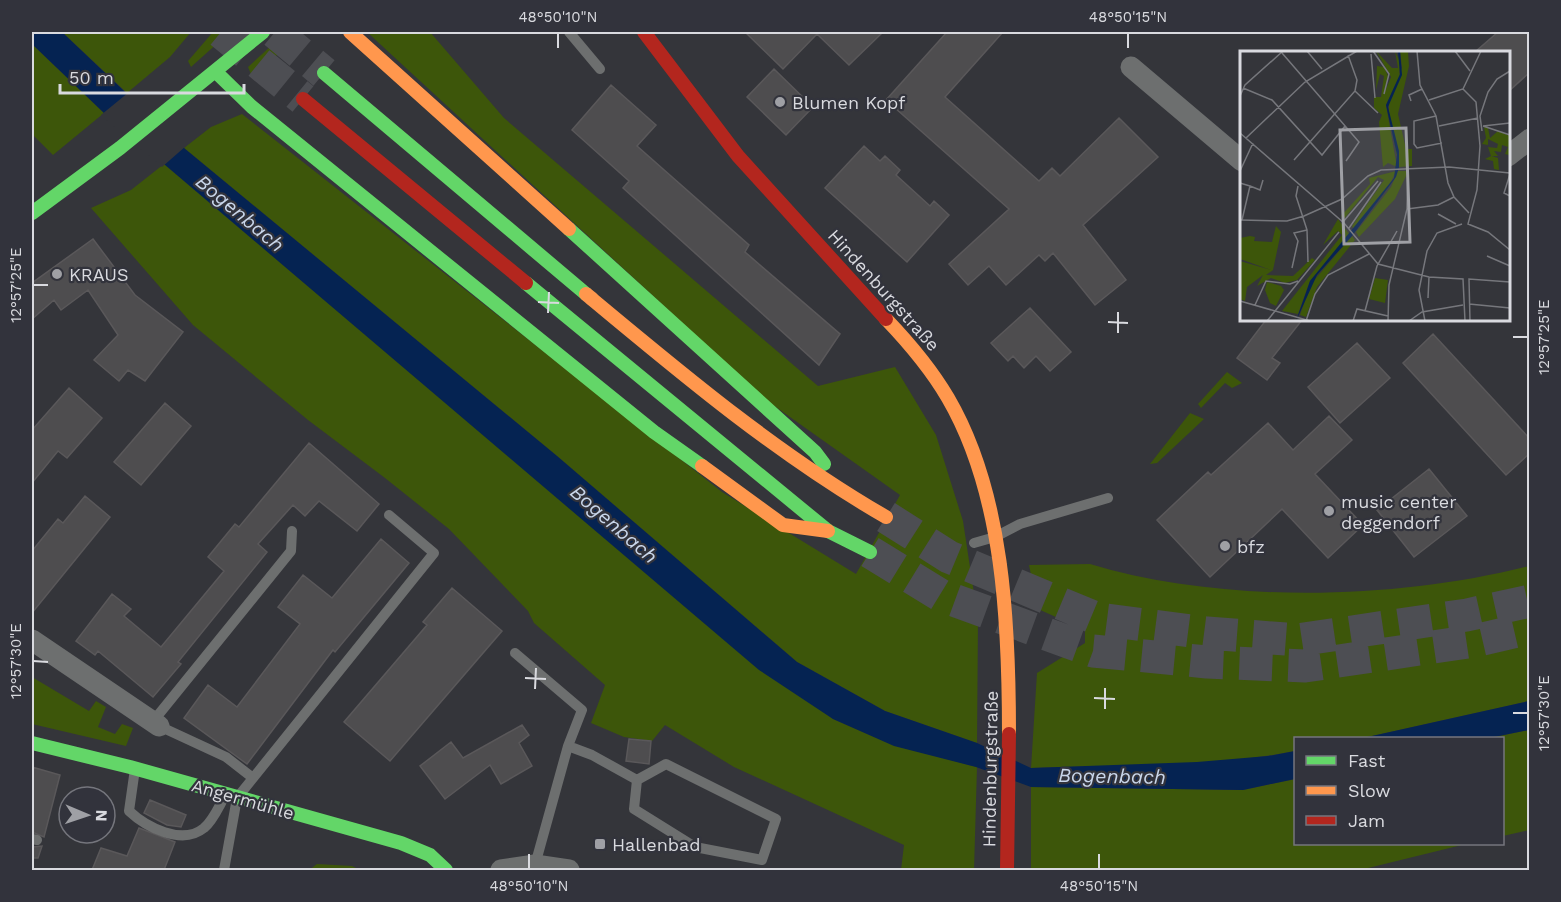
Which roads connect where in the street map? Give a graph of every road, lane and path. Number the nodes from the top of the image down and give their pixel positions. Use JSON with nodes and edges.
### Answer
{"nodes":[{"id":1,"x":263,"y":32,"type":"edge"},
{"id":2,"x":350,"y":32,"type":"edge"},
{"id":3,"x":569,"y":32,"type":"edge"},
{"id":4,"x":644,"y":32,"type":"edge"},
{"id":5,"x":1131,"y":67,"type":"dead end"},
{"id":6,"x":600,"y":69,"type":"dead end"},
{"id":7,"x":217,"y":72,"type":"junction"},
{"id":8,"x":324,"y":73,"type":"tunnel mouth"},
{"id":9,"x":303,"y":99,"type":"tunnel mouth"},
{"id":10,"x":1530,"y":139,"type":"edge"},
{"id":11,"x":1510,"y":155,"type":"edge"},
{"id":12,"x":1240,"y":159,"type":"edge"},
{"id":13,"x":32,"y":213,"type":"edge"},
{"id":14,"x":843,"y":493,"type":"junction"},
{"id":15,"x":1108,"y":498,"type":"dead end"},
{"id":16,"x":389,"y":516,"type":"dead end"},
{"id":17,"x":886,"y":517,"type":"tunnel mouth"},
{"id":18,"x":292,"y":531,"type":"dead end"},
{"id":19,"x":828,"y":531,"type":"junction"},
{"id":20,"x":995,"y":537,"type":"junction"},
{"id":21,"x":975,"y":543,"type":"dead end"},
{"id":22,"x":870,"y":552,"type":"tunnel mouth"},
{"id":23,"x":32,"y":640,"type":"edge"},
{"id":24,"x":515,"y":653,"type":"dead end"},
{"id":25,"x":155,"y":722,"type":"junction"},
{"id":26,"x":32,"y":743,"type":"edge"},
{"id":27,"x":568,"y":746,"type":"junction"},
{"id":28,"x":135,"y":769,"type":"junction"},
{"id":29,"x":253,"y":778,"type":"junction"},
{"id":30,"x":637,"y":780,"type":"junction"},
{"id":31,"x":231,"y":796,"type":"junction"},
{"id":32,"x":535,"y":865,"type":"junction"},
{"id":33,"x":224,"y":870,"type":"edge"},
{"id":34,"x":446,"y":870,"type":"edge"},
{"id":35,"x":501,"y":870,"type":"edge"},
{"id":36,"x":569,"y":870,"type":"edge"},
{"id":37,"x":1007,"y":870,"type":"edge"}],
"edges":[{"from":1,"to":7,"type":"main road"},
{"from":2,"to":14,"type":"main road"},
{"from":3,"to":6,"type":"lane"},
{"from":4,"to":20,"type":"main road","name":"Hindenburgstraße"},
{"from":5,"to":12,"type":"street"},
{"from":7,"to":13,"type":"main road"},
{"from":7,"to":19,"type":"main road"},
{"from":8,"to":14,"type":"main road"},
{"from":9,"to":19,"type":"main road"},
{"from":10,"to":11,"type":"street"},
{"from":14,"to":17,"type":"main road"},
{"from":15,"to":20,"type":"lane"},
{"from":16,"to":29,"type":"lane"},
{"from":18,"to":25,"type":"lane"},
{"from":19,"to":22,"type":"main road"},
{"from":20,"to":21,"type":"lane"},
{"from":20,"to":37,"type":"main road","name":"Hindenburgstraße"},
{"from":23,"to":25,"type":"street"},
{"from":24,"to":27,"type":"lane"},
{"from":25,"to":29,"type":"lane"},
{"from":26,"to":28,"type":"main road","name":"Angermühle"},
{"from":27,"to":30,"type":"lane"},
{"from":27,"to":32,"type":"lane"},
{"from":28,"to":31,"type":"main road","name":"Angermühle"},
{"from":28,"to":31,"type":"lane"},
{"from":29,"to":31,"type":"lane"},
{"from":30,"to":30,"type":"lane"},
{"from":31,"to":33,"type":"lane"},
{"from":31,"to":34,"type":"main road","name":"Angermühle"},
{"from":32,"to":35,"type":"street"},
{"from":32,"to":36,"type":"street"}]}
